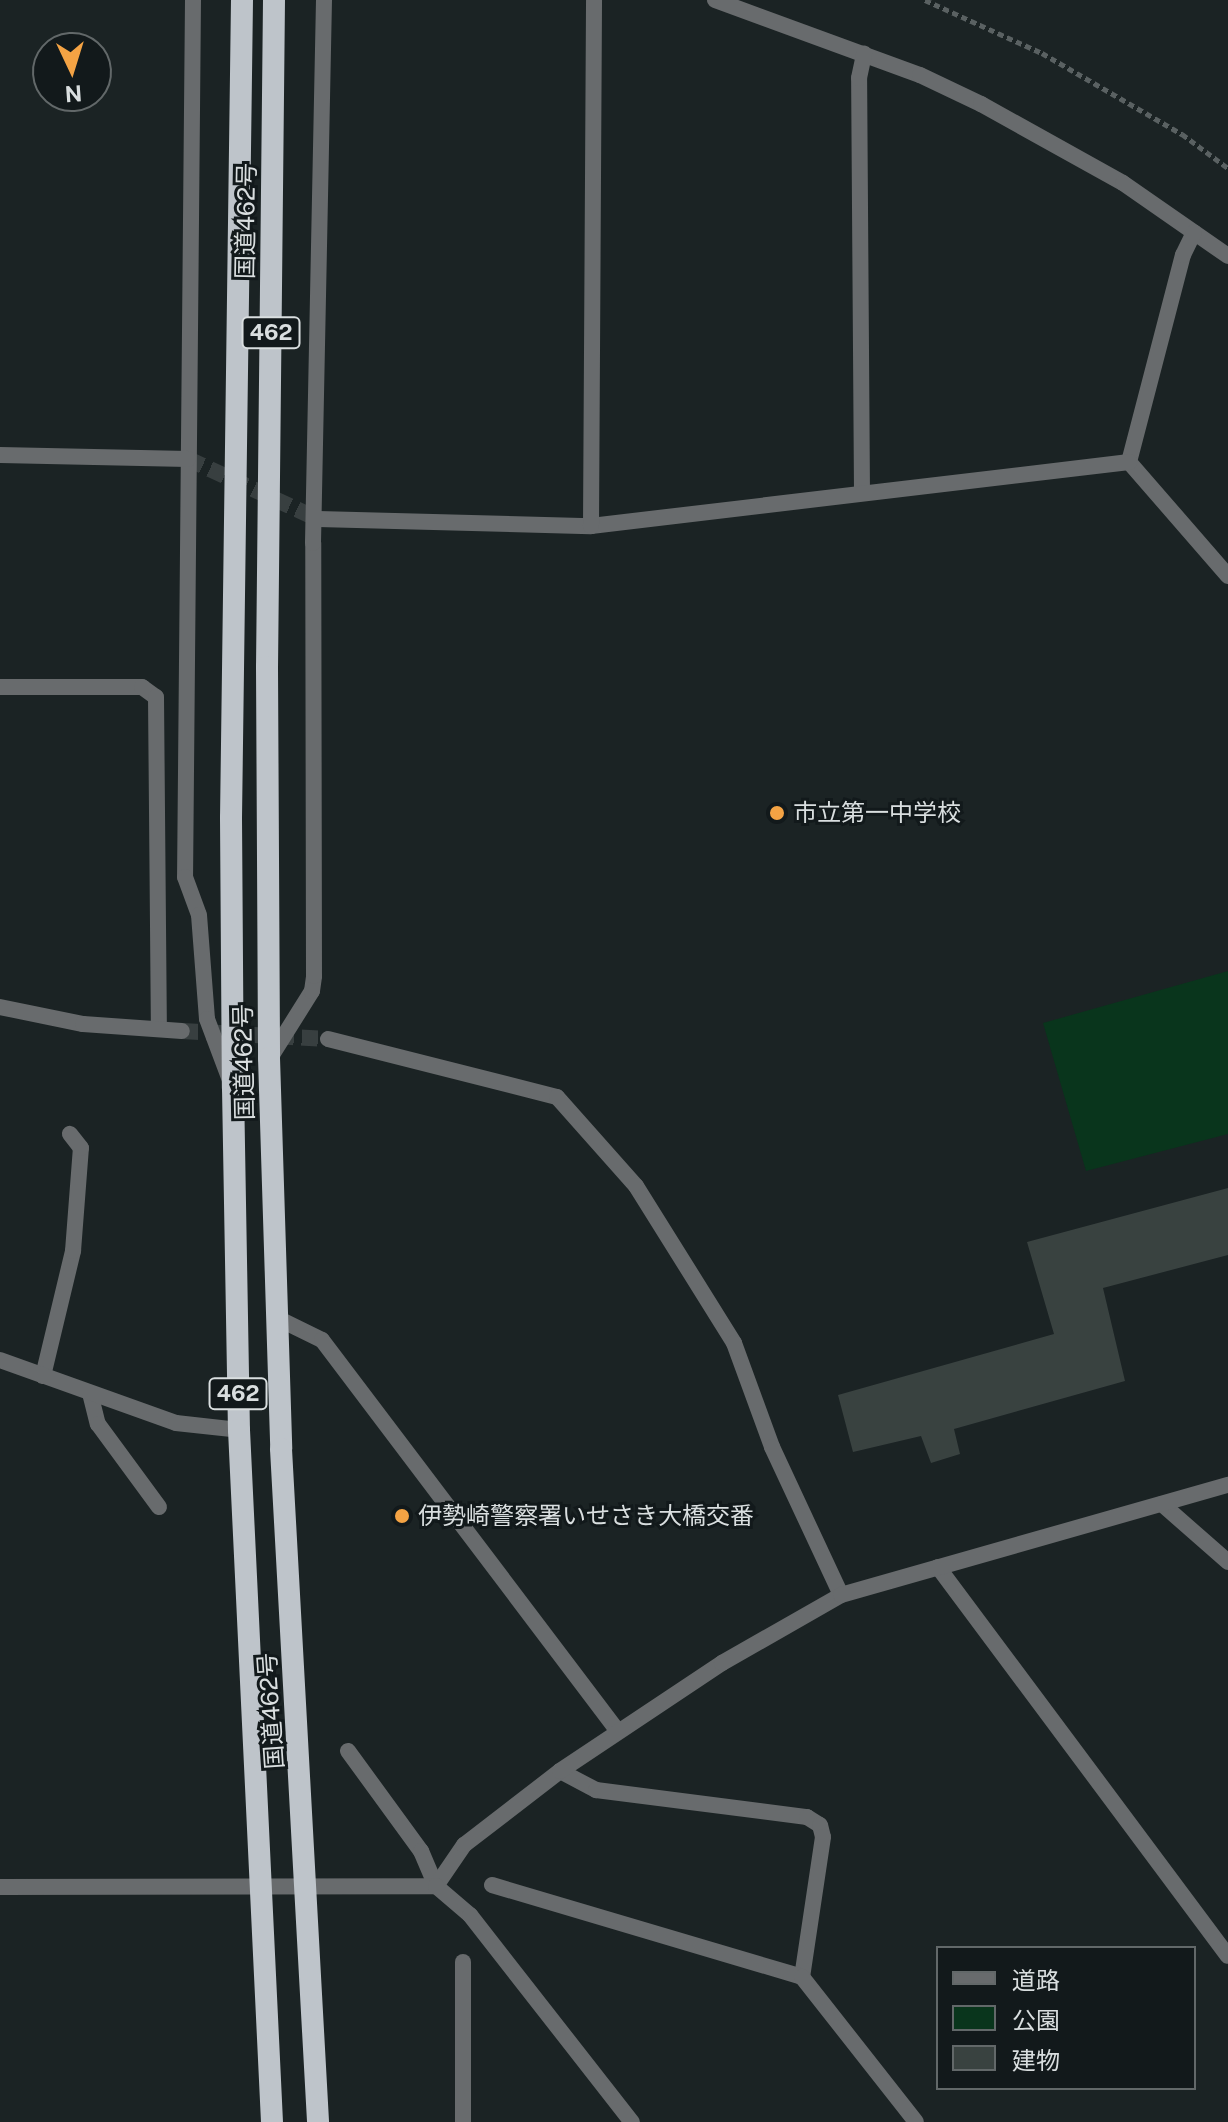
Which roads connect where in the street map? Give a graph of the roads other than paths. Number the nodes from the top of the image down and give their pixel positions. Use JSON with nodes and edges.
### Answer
{"nodes":[{"id":1,"x":193,"y":0,"type":"edge"},
{"id":2,"x":242,"y":0,"type":"edge"},
{"id":3,"x":274,"y":0,"type":"edge"},
{"id":4,"x":324,"y":0,"type":"edge"},
{"id":5,"x":594,"y":0,"type":"edge"},
{"id":6,"x":715,"y":0,"type":"edge"},
{"id":7,"x":864,"y":54,"type":"junction"},
{"id":8,"x":1194,"y":232,"type":"junction"},
{"id":9,"x":1228,"y":256,"type":"edge"},
{"id":10,"x":0,"y":455,"type":"edge"},
{"id":11,"x":188,"y":459,"type":"junction"},
{"id":12,"x":1129,"y":462,"type":"junction"},
{"id":13,"x":862,"y":493,"type":"junction"},
{"id":14,"x":318,"y":519,"type":"junction"},
{"id":15,"x":591,"y":526,"type":"junction"},
{"id":16,"x":1228,"y":576,"type":"edge"},
{"id":17,"x":0,"y":687,"type":"edge"},
{"id":18,"x":0,"y":1007,"type":"edge"},
{"id":19,"x":159,"y":1029,"type":"junction"},
{"id":20,"x":182,"y":1031,"type":"tunnel mouth"},
{"id":21,"x":328,"y":1039,"type":"tunnel mouth"},
{"id":22,"x":269,"y":1058,"type":"junction"},
{"id":23,"x":233,"y":1088,"type":"junction"},
{"id":24,"x":70,"y":1134,"type":"dead end"},
{"id":25,"x":277,"y":1318,"type":"junction"},
{"id":26,"x":0,"y":1360,"type":"edge"},
{"id":27,"x":43,"y":1376,"type":"junction"},
{"id":28,"x":90,"y":1393,"type":"junction"},
{"id":29,"x":239,"y":1430,"type":"junction"},
{"id":30,"x":1228,"y":1485,"type":"edge"},
{"id":31,"x":1162,"y":1504,"type":"junction"},
{"id":32,"x":159,"y":1507,"type":"dead end"},
{"id":33,"x":1228,"y":1562,"type":"edge"},
{"id":34,"x":938,"y":1567,"type":"junction"},
{"id":35,"x":841,"y":1595,"type":"junction"},
{"id":36,"x":618,"y":1731,"type":"junction"},
{"id":37,"x":348,"y":1751,"type":"dead end"},
{"id":38,"x":560,"y":1771,"type":"junction"},
{"id":39,"x":261,"y":1885,"type":"junction"},
{"id":40,"x":307,"y":1885,"type":"junction"},
{"id":41,"x":492,"y":1885,"type":"dead end"},
{"id":42,"x":436,"y":1886,"type":"junction"},
{"id":43,"x":0,"y":1887,"type":"edge"},
{"id":44,"x":1228,"y":1956,"type":"edge"},
{"id":45,"x":463,"y":1962,"type":"dead end"},
{"id":46,"x":802,"y":1977,"type":"junction"},
{"id":47,"x":272,"y":2122,"type":"edge"},
{"id":48,"x":318,"y":2122,"type":"edge"},
{"id":49,"x":463,"y":2122,"type":"edge"},
{"id":50,"x":632,"y":2122,"type":"edge"},
{"id":51,"x":916,"y":2122,"type":"edge"}],
"edges":[{"from":1,"to":11,"type":"street"},
{"from":2,"to":23,"type":"highway","name":"国道462号","number":"462"},
{"from":3,"to":22,"type":"highway","name":"国道462号","number":"462"},
{"from":4,"to":14,"type":"street"},
{"from":5,"to":15,"type":"street"},
{"from":6,"to":7,"type":"street"},
{"from":7,"to":8,"type":"street"},
{"from":7,"to":13,"type":"street"},
{"from":8,"to":9,"type":"street"},
{"from":8,"to":12,"type":"street"},
{"from":10,"to":11,"type":"street"},
{"from":11,"to":23,"type":"street"},
{"from":12,"to":13,"type":"street"},
{"from":12,"to":16,"type":"street"},
{"from":13,"to":15,"type":"street"},
{"from":14,"to":15,"type":"street"},
{"from":14,"to":22,"type":"street"},
{"from":17,"to":19,"type":"street"},
{"from":18,"to":19,"type":"street"},
{"from":19,"to":20,"type":"street"},
{"from":21,"to":35,"type":"street"},
{"from":22,"to":25,"type":"highway","name":"国道462号","number":"462"},
{"from":23,"to":29,"type":"highway","name":"国道462号","number":"462"},
{"from":24,"to":27,"type":"street"},
{"from":25,"to":36,"type":"street"},
{"from":25,"to":40,"type":"highway","name":"国道462号","number":"462"},
{"from":26,"to":27,"type":"street"},
{"from":27,"to":28,"type":"street"},
{"from":28,"to":29,"type":"street"},
{"from":28,"to":32,"type":"street"},
{"from":29,"to":39,"type":"highway","name":"国道462号","number":"462"},
{"from":30,"to":31,"type":"street"},
{"from":31,"to":33,"type":"street"},
{"from":31,"to":34,"type":"street"},
{"from":34,"to":35,"type":"street"},
{"from":34,"to":44,"type":"street"},
{"from":35,"to":36,"type":"street"},
{"from":36,"to":38,"type":"street"},
{"from":37,"to":42,"type":"street"},
{"from":38,"to":42,"type":"street"},
{"from":38,"to":46,"type":"street"},
{"from":39,"to":40,"type":"street"},
{"from":39,"to":43,"type":"street"},
{"from":39,"to":47,"type":"highway","name":"国道462号","number":"462"},
{"from":40,"to":42,"type":"street"},
{"from":40,"to":48,"type":"highway","name":"国道462号","number":"462"},
{"from":41,"to":46,"type":"street"},
{"from":42,"to":50,"type":"street"},
{"from":45,"to":49,"type":"street"},
{"from":46,"to":51,"type":"street"}]}
